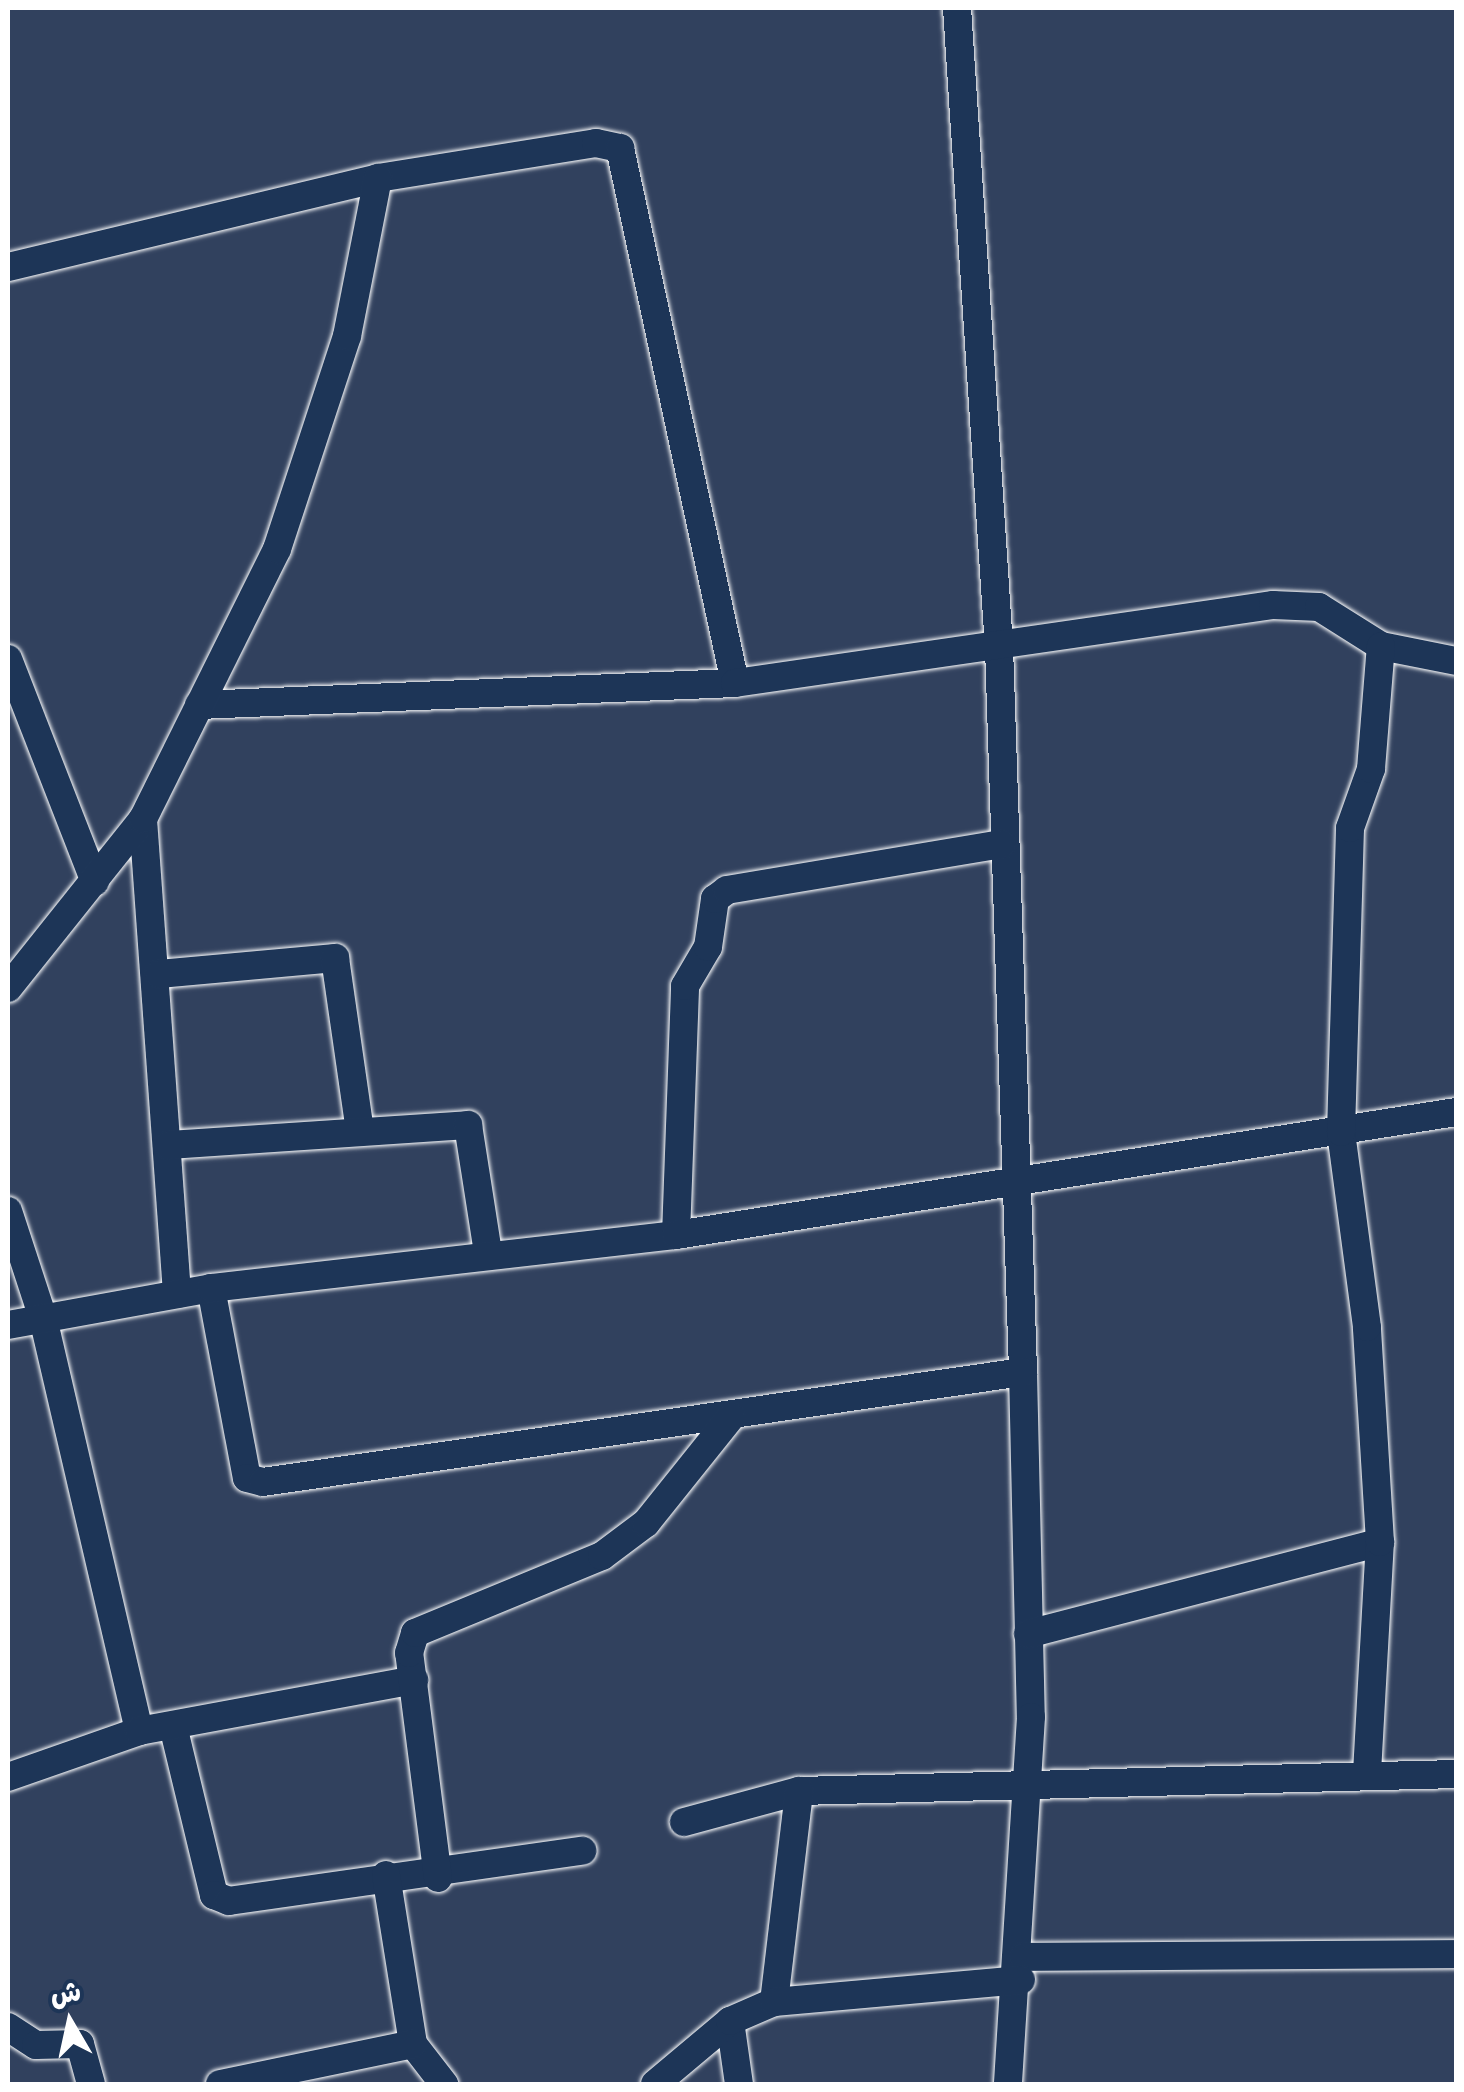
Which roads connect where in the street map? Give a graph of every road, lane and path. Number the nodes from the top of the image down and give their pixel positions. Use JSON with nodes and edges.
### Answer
{"nodes":[{"id":1,"x":957,"y":8,"type":"edge"},
{"id":2,"x":378,"y":178,"type":"junction"},
{"id":3,"x":8,"y":266,"type":"edge"},
{"id":4,"x":1382,"y":646,"type":"junction"},
{"id":5,"x":999,"y":647,"type":"junction"},
{"id":6,"x":8,"y":659,"type":"edge"},
{"id":7,"x":1456,"y":661,"type":"edge"},
{"id":8,"x":735,"y":684,"type":"junction"},
{"id":9,"x":199,"y":705,"type":"junction"},
{"id":10,"x":144,"y":818,"type":"junction"},
{"id":11,"x":1002,"y":844,"type":"junction"},
{"id":12,"x":95,"y":882,"type":"junction"},
{"id":13,"x":159,"y":974,"type":"junction"},
{"id":14,"x":8,"y":988,"type":"edge"},
{"id":15,"x":1456,"y":1112,"type":"edge"},
{"id":16,"x":360,"y":1131,"type":"junction"},
{"id":17,"x":1341,"y":1132,"type":"junction"},
{"id":18,"x":168,"y":1144,"type":"junction"},
{"id":19,"x":1016,"y":1183,"type":"junction"},
{"id":20,"x":8,"y":1211,"type":"edge"},
{"id":21,"x":676,"y":1235,"type":"junction"},
{"id":22,"x":488,"y":1252,"type":"junction"},
{"id":23,"x":211,"y":1288,"type":"junction"},
{"id":24,"x":177,"y":1294,"type":"junction"},
{"id":25,"x":43,"y":1318,"type":"junction"},
{"id":26,"x":8,"y":1325,"type":"edge"},
{"id":27,"x":1023,"y":1372,"type":"junction"},
{"id":28,"x":731,"y":1418,"type":"junction"},
{"id":29,"x":1380,"y":1542,"type":"junction"},
{"id":30,"x":1028,"y":1634,"type":"junction"},
{"id":31,"x":414,"y":1680,"type":"junction"},
{"id":32,"x":174,"y":1730,"type":"junction"},
{"id":33,"x":139,"y":1731,"type":"junction"},
{"id":34,"x":1366,"y":1773,"type":"junction"},
{"id":35,"x":1456,"y":1774,"type":"edge"},
{"id":36,"x":8,"y":1776,"type":"edge"},
{"id":37,"x":800,"y":1791,"type":"junction"},
{"id":38,"x":1029,"y":1791,"type":"junction"},
{"id":39,"x":684,"y":1822,"type":"dead end"},
{"id":40,"x":582,"y":1851,"type":"dead end"},
{"id":41,"x":386,"y":1875,"type":"junction"},
{"id":42,"x":438,"y":1878,"type":"junction"},
{"id":43,"x":1456,"y":1954,"type":"edge"},
{"id":44,"x":1022,"y":1968,"type":"junction"},
{"id":45,"x":774,"y":2002,"type":"junction"},
{"id":46,"x":730,"y":2021,"type":"junction"},
{"id":47,"x":8,"y":2027,"type":"edge"},
{"id":48,"x":413,"y":2044,"type":"junction"},
{"id":49,"x":91,"y":2084,"type":"edge"},
{"id":50,"x":220,"y":2084,"type":"edge"},
{"id":51,"x":444,"y":2084,"type":"edge"},
{"id":52,"x":656,"y":2084,"type":"edge"},
{"id":53,"x":739,"y":2084,"type":"edge"},
{"id":54,"x":1008,"y":2084,"type":"edge"}],
"edges":[{"from":1,"to":5,"type":"street"},
{"from":2,"to":3,"type":"street"},
{"from":2,"to":8,"type":"street"},
{"from":2,"to":9,"type":"street"},
{"from":4,"to":5,"type":"street"},
{"from":4,"to":7,"type":"street"},
{"from":4,"to":17,"type":"street"},
{"from":5,"to":8,"type":"street"},
{"from":5,"to":11,"type":"street"},
{"from":6,"to":12,"type":"street"},
{"from":8,"to":9,"type":"street"},
{"from":9,"to":10,"type":"street"},
{"from":10,"to":12,"type":"street"},
{"from":10,"to":13,"type":"street"},
{"from":11,"to":19,"type":"street"},
{"from":11,"to":21,"type":"street"},
{"from":12,"to":14,"type":"street"},
{"from":13,"to":16,"type":"street"},
{"from":13,"to":18,"type":"street"},
{"from":15,"to":17,"type":"street"},
{"from":16,"to":18,"type":"street"},
{"from":16,"to":22,"type":"street"},
{"from":17,"to":19,"type":"street"},
{"from":17,"to":29,"type":"street"},
{"from":18,"to":24,"type":"street"},
{"from":19,"to":21,"type":"street"},
{"from":19,"to":27,"type":"street"},
{"from":20,"to":25,"type":"street"},
{"from":21,"to":22,"type":"street"},
{"from":22,"to":23,"type":"street"},
{"from":23,"to":24,"type":"street"},
{"from":23,"to":28,"type":"street"},
{"from":24,"to":25,"type":"street"},
{"from":25,"to":26,"type":"street"},
{"from":25,"to":33,"type":"street"},
{"from":27,"to":28,"type":"street"},
{"from":27,"to":30,"type":"street"},
{"from":28,"to":31,"type":"street"},
{"from":29,"to":30,"type":"street"},
{"from":29,"to":34,"type":"street"},
{"from":30,"to":38,"type":"street"},
{"from":31,"to":32,"type":"street"},
{"from":31,"to":42,"type":"street"},
{"from":32,"to":33,"type":"street"},
{"from":32,"to":41,"type":"street"},
{"from":33,"to":36,"type":"street"},
{"from":34,"to":35,"type":"street"},
{"from":34,"to":38,"type":"street"},
{"from":37,"to":38,"type":"street"},
{"from":37,"to":39,"type":"street"},
{"from":37,"to":45,"type":"street"},
{"from":38,"to":44,"type":"street"},
{"from":40,"to":42,"type":"street"},
{"from":41,"to":42,"type":"street"},
{"from":41,"to":48,"type":"street"},
{"from":43,"to":44,"type":"street"},
{"from":44,"to":45,"type":"street"},
{"from":44,"to":54,"type":"street"},
{"from":45,"to":46,"type":"street"},
{"from":46,"to":52,"type":"street"},
{"from":46,"to":53,"type":"street"},
{"from":47,"to":49,"type":"street"},
{"from":48,"to":50,"type":"street"},
{"from":48,"to":51,"type":"street"}]}
